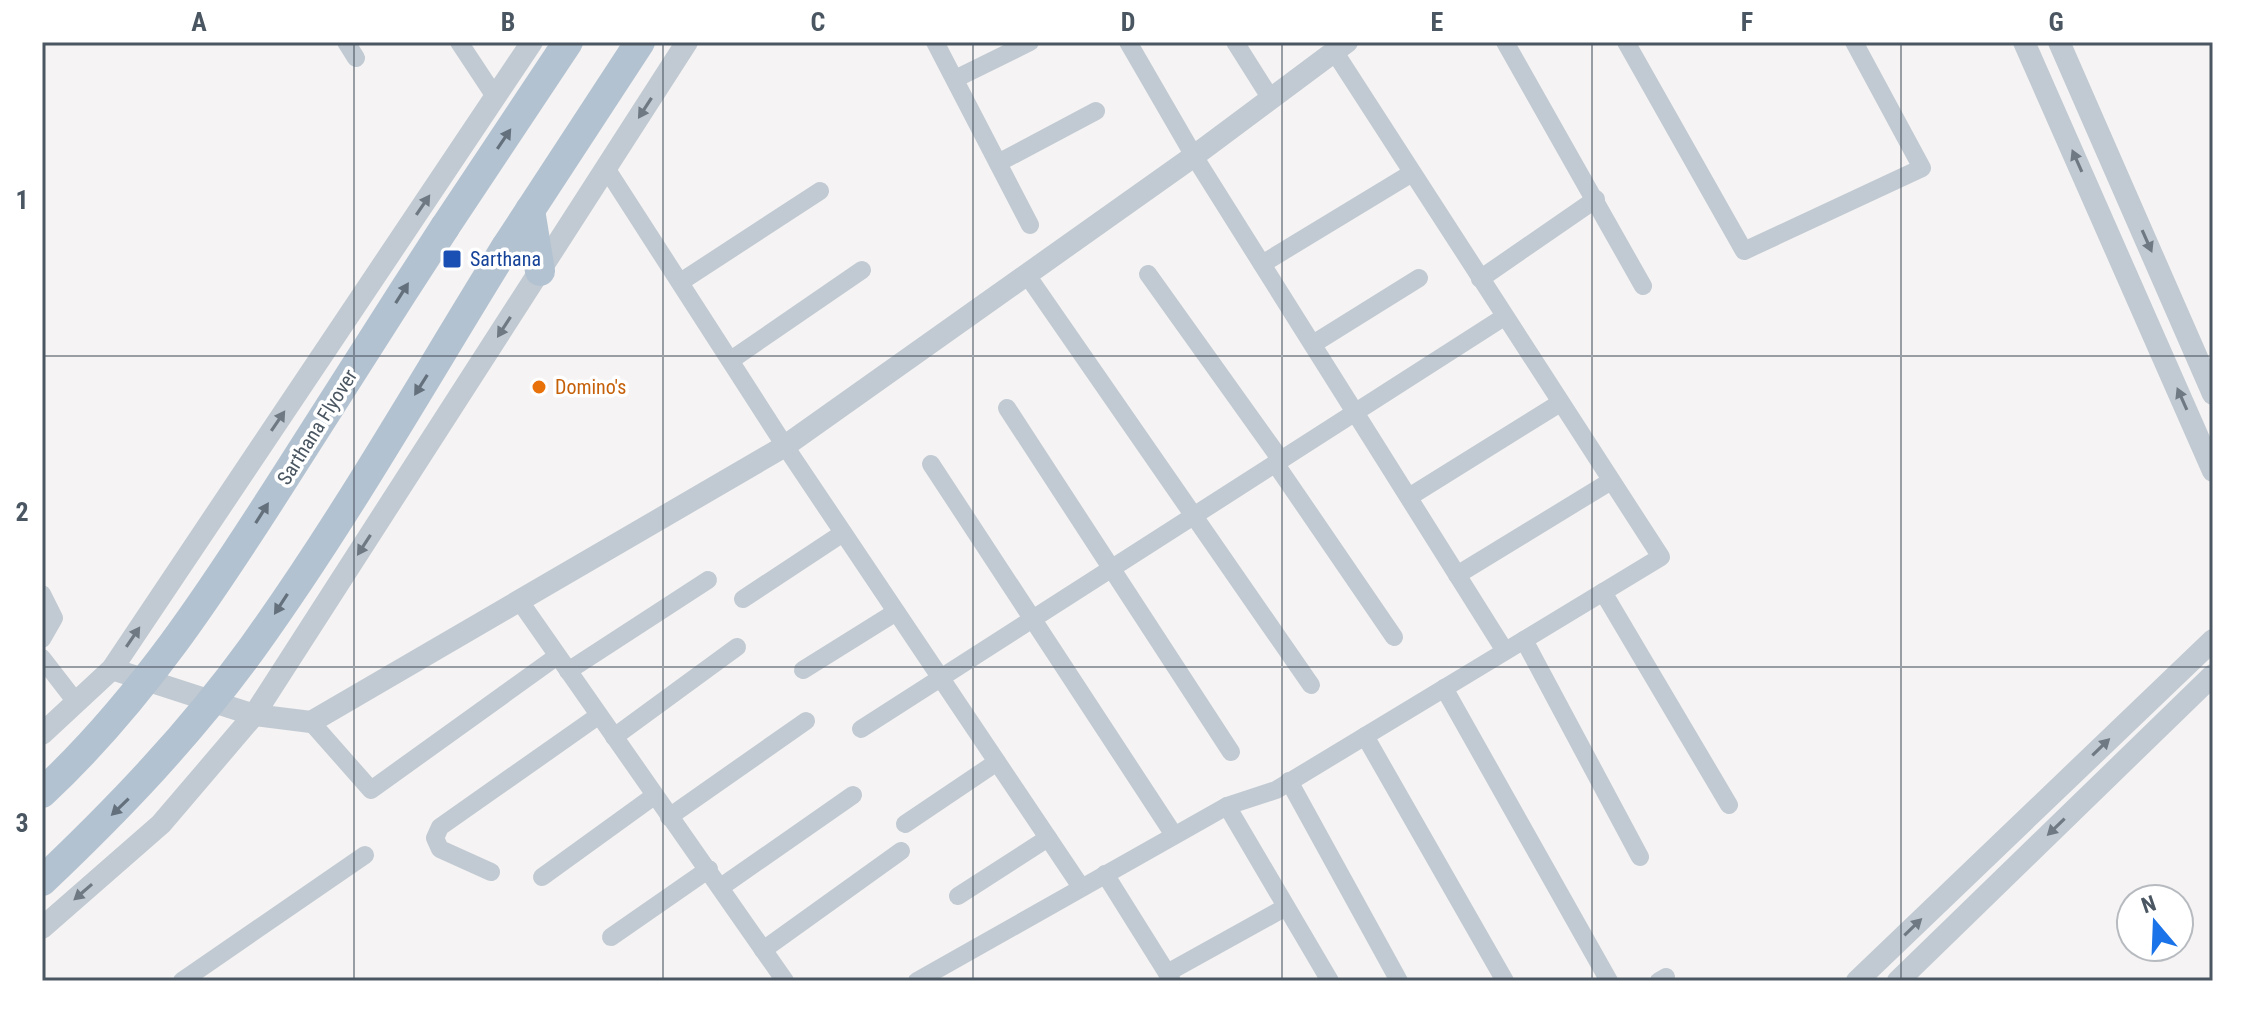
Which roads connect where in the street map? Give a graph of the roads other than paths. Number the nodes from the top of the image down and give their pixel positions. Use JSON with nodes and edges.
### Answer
{"nodes":[{"id":1,"x":459,"y":42,"type":"edge"},
{"id":2,"x":532,"y":42,"type":"edge"},
{"id":3,"x":568,"y":42,"type":"edge"},
{"id":4,"x":640,"y":42,"type":"edge"},
{"id":5,"x":687,"y":42,"type":"edge"},
{"id":6,"x":935,"y":42,"type":"edge"},
{"id":7,"x":1030,"y":42,"type":"edge"},
{"id":8,"x":1128,"y":42,"type":"edge"},
{"id":9,"x":1235,"y":42,"type":"edge"},
{"id":10,"x":1505,"y":42,"type":"edge"},
{"id":11,"x":1626,"y":42,"type":"edge"},
{"id":12,"x":1854,"y":42,"type":"edge"},
{"id":13,"x":2024,"y":42,"type":"edge"},
{"id":14,"x":2059,"y":42,"type":"edge"},
{"id":15,"x":1340,"y":47,"type":"edge"},
{"id":16,"x":955,"y":79,"type":"junction"},
{"id":17,"x":496,"y":98,"type":"junction"},
{"id":18,"x":1271,"y":99,"type":"junction"},
{"id":19,"x":1096,"y":111,"type":"dead end"},
{"id":20,"x":1194,"y":156,"type":"junction"},
{"id":21,"x":998,"y":163,"type":"junction"},
{"id":22,"x":606,"y":168,"type":"junction"},
{"id":23,"x":1412,"y":173,"type":"junction"},
{"id":24,"x":820,"y":191,"type":"dead end"},
{"id":25,"x":1596,"y":199,"type":"junction"},
{"id":26,"x":530,"y":210,"type":"junction"},
{"id":27,"x":1030,"y":225,"type":"dead end"},
{"id":28,"x":1262,"y":264,"type":"junction"},
{"id":29,"x":862,"y":270,"type":"dead end"},
{"id":30,"x":540,"y":271,"type":"junction"},
{"id":31,"x":1148,"y":274,"type":"dead end"},
{"id":32,"x":1027,"y":275,"type":"junction"},
{"id":33,"x":1419,"y":278,"type":"dead end"},
{"id":34,"x":1480,"y":279,"type":"junction"},
{"id":35,"x":682,"y":281,"type":"junction"},
{"id":36,"x":1643,"y":286,"type":"dead end"},
{"id":37,"x":1504,"y":317,"type":"junction"},
{"id":38,"x":1313,"y":344,"type":"junction"},
{"id":39,"x":731,"y":360,"type":"junction"},
{"id":40,"x":2213,"y":394,"type":"edge"},
{"id":41,"x":1560,"y":403,"type":"junction"},
{"id":42,"x":1007,"y":408,"type":"dead end"},
{"id":43,"x":1355,"y":412,"type":"junction"},
{"id":44,"x":785,"y":446,"type":"junction"},
{"id":45,"x":1278,"y":462,"type":"junction"},
{"id":46,"x":931,"y":464,"type":"dead end"},
{"id":47,"x":2213,"y":471,"type":"edge"},
{"id":48,"x":1611,"y":481,"type":"junction"},
{"id":49,"x":1409,"y":497,"type":"junction"},
{"id":50,"x":1196,"y":514,"type":"junction"},
{"id":51,"x":843,"y":533,"type":"junction"},
{"id":52,"x":1111,"y":568,"type":"junction"},
{"id":53,"x":1457,"y":575,"type":"junction"},
{"id":54,"x":708,"y":580,"type":"dead end"},
{"id":55,"x":1603,"y":592,"type":"junction"},
{"id":56,"x":42,"y":594,"type":"edge"},
{"id":57,"x":743,"y":599,"type":"dead end"},
{"id":58,"x":521,"y":603,"type":"junction"},
{"id":59,"x":896,"y":612,"type":"junction"},
{"id":60,"x":1033,"y":618,"type":"junction"},
{"id":61,"x":1394,"y":637,"type":"dead end"},
{"id":62,"x":42,"y":639,"type":"edge"},
{"id":63,"x":1524,"y":640,"type":"junction"},
{"id":64,"x":2213,"y":640,"type":"edge"},
{"id":65,"x":737,"y":647,"type":"dead end"},
{"id":66,"x":1505,"y":651,"type":"junction"},
{"id":67,"x":44,"y":663,"type":"edge"},
{"id":68,"x":562,"y":664,"type":"junction"},
{"id":69,"x":112,"y":669,"type":"junction"},
{"id":70,"x":803,"y":670,"type":"dead end"},
{"id":71,"x":2213,"y":675,"type":"edge"},
{"id":72,"x":940,"y":677,"type":"junction"},
{"id":73,"x":1311,"y":685,"type":"dead end"},
{"id":74,"x":1444,"y":688,"type":"junction"},
{"id":75,"x":76,"y":702,"type":"junction"},
{"id":76,"x":254,"y":715,"type":"junction"},
{"id":77,"x":598,"y":716,"type":"junction"},
{"id":78,"x":806,"y":721,"type":"dead end"},
{"id":79,"x":311,"y":722,"type":"junction"},
{"id":80,"x":861,"y":729,"type":"dead end"},
{"id":81,"x":42,"y":734,"type":"edge"},
{"id":82,"x":1365,"y":736,"type":"junction"},
{"id":83,"x":614,"y":737,"type":"junction"},
{"id":84,"x":1231,"y":752,"type":"dead end"},
{"id":85,"x":997,"y":762,"type":"junction"},
{"id":86,"x":1289,"y":781,"type":"junction"},
{"id":87,"x":42,"y":793,"type":"edge"},
{"id":88,"x":853,"y":795,"type":"dead end"},
{"id":89,"x":654,"y":796,"type":"junction"},
{"id":90,"x":1729,"y":805,"type":"dead end"},
{"id":91,"x":1227,"y":806,"type":"junction"},
{"id":92,"x":669,"y":817,"type":"junction"},
{"id":93,"x":905,"y":824,"type":"dead end"},
{"id":94,"x":1174,"y":835,"type":"junction"},
{"id":95,"x":1048,"y":838,"type":"junction"},
{"id":96,"x":901,"y":851,"type":"dead end"},
{"id":97,"x":365,"y":855,"type":"dead end"},
{"id":98,"x":1640,"y":857,"type":"dead end"},
{"id":99,"x":709,"y":869,"type":"junction"},
{"id":100,"x":491,"y":872,"type":"dead end"},
{"id":101,"x":1105,"y":874,"type":"junction"},
{"id":102,"x":542,"y":877,"type":"dead end"},
{"id":103,"x":42,"y":881,"type":"edge"},
{"id":104,"x":721,"y":887,"type":"junction"},
{"id":105,"x":1081,"y":887,"type":"junction"},
{"id":106,"x":958,"y":896,"type":"dead end"},
{"id":107,"x":1286,"y":907,"type":"junction"},
{"id":108,"x":42,"y":928,"type":"edge"},
{"id":109,"x":611,"y":937,"type":"dead end"},
{"id":110,"x":763,"y":950,"type":"junction"},
{"id":111,"x":1169,"y":977,"type":"edge"},
{"id":112,"x":182,"y":981,"type":"edge"},
{"id":113,"x":785,"y":981,"type":"edge"},
{"id":114,"x":917,"y":981,"type":"edge"},
{"id":115,"x":1330,"y":981,"type":"edge"},
{"id":116,"x":1399,"y":981,"type":"edge"},
{"id":117,"x":1505,"y":981,"type":"edge"},
{"id":118,"x":1609,"y":981,"type":"edge"},
{"id":119,"x":1857,"y":981,"type":"edge"},
{"id":120,"x":1898,"y":981,"type":"edge"}],
"edges":[{"from":1,"to":17,"type":"street"},
{"from":2,"to":17,"type":"street"},
{"from":87,"to":3,"type":"main road","name":"Sarthana Flyover","one_way":true,"bridge":true},
{"from":4,"to":26,"type":"main road"},
{"from":5,"to":22,"type":"street","one_way":true},
{"from":6,"to":16,"type":"street"},
{"from":7,"to":16,"type":"street"},
{"from":8,"to":20,"type":"street"},
{"from":9,"to":18,"type":"street"},
{"from":10,"to":25,"type":"street"},
{"from":11,"to":12,"type":"street"},
{"from":47,"to":13,"type":"street","one_way":true},
{"from":14,"to":40,"type":"street","one_way":true},
{"from":15,"to":18,"type":"street"},
{"from":15,"to":23,"type":"street"},
{"from":16,"to":21,"type":"street"},
{"from":69,"to":17,"type":"street","one_way":true},
{"from":18,"to":20,"type":"street"},
{"from":19,"to":21,"type":"street"},
{"from":20,"to":28,"type":"street"},
{"from":20,"to":32,"type":"street"},
{"from":21,"to":27,"type":"street"},
{"from":22,"to":30,"type":"street"},
{"from":22,"to":35,"type":"street"},
{"from":23,"to":28,"type":"street"},
{"from":23,"to":34,"type":"street"},
{"from":24,"to":35,"type":"street"},
{"from":25,"to":34,"type":"street"},
{"from":25,"to":36,"type":"street"},
{"from":26,"to":30,"type":"main road"},
{"from":26,"to":103,"type":"main road","one_way":true,"bridge":true},
{"from":28,"to":38,"type":"street"},
{"from":29,"to":39,"type":"street"},
{"from":30,"to":76,"type":"street","one_way":true},
{"from":31,"to":45,"type":"street"},
{"from":32,"to":44,"type":"street"},
{"from":32,"to":50,"type":"street"},
{"from":33,"to":38,"type":"street"},
{"from":34,"to":37,"type":"street"},
{"from":35,"to":39,"type":"street"},
{"from":37,"to":41,"type":"street"},
{"from":37,"to":43,"type":"street"},
{"from":38,"to":43,"type":"street"},
{"from":39,"to":44,"type":"street"},
{"from":41,"to":48,"type":"street"},
{"from":41,"to":49,"type":"street"},
{"from":42,"to":52,"type":"street"},
{"from":43,"to":45,"type":"street"},
{"from":43,"to":49,"type":"street"},
{"from":44,"to":51,"type":"street"},
{"from":44,"to":58,"type":"street"},
{"from":45,"to":50,"type":"street"},
{"from":45,"to":61,"type":"street"},
{"from":46,"to":60,"type":"street"},
{"from":48,"to":53,"type":"street"},
{"from":48,"to":55,"type":"street"},
{"from":49,"to":53,"type":"street"},
{"from":50,"to":52,"type":"street"},
{"from":50,"to":73,"type":"street"},
{"from":51,"to":57,"type":"street"},
{"from":51,"to":59,"type":"street"},
{"from":52,"to":60,"type":"street"},
{"from":52,"to":84,"type":"street"},
{"from":53,"to":66,"type":"street"},
{"from":54,"to":68,"type":"street"},
{"from":55,"to":63,"type":"street"},
{"from":55,"to":90,"type":"street"},
{"from":56,"to":62,"type":"street"},
{"from":58,"to":68,"type":"street"},
{"from":58,"to":79,"type":"street"},
{"from":59,"to":70,"type":"street"},
{"from":59,"to":72,"type":"street"},
{"from":60,"to":72,"type":"street"},
{"from":60,"to":94,"type":"street"},
{"from":63,"to":66,"type":"street"},
{"from":63,"to":98,"type":"street"},
{"from":119,"to":64,"type":"street","one_way":true},
{"from":65,"to":83,"type":"street"},
{"from":66,"to":74,"type":"street"},
{"from":67,"to":75,"type":"street"},
{"from":68,"to":77,"type":"street"},
{"from":68,"to":79,"type":"street"},
{"from":69,"to":75,"type":"street"},
{"from":69,"to":76,"type":"street"},
{"from":71,"to":120,"type":"street","one_way":true},
{"from":72,"to":80,"type":"street"},
{"from":72,"to":85,"type":"street"},
{"from":74,"to":82,"type":"street"},
{"from":74,"to":118,"type":"street"},
{"from":75,"to":81,"type":"street"},
{"from":76,"to":79,"type":"street"},
{"from":76,"to":108,"type":"street","one_way":true},
{"from":77,"to":83,"type":"street"},
{"from":77,"to":100,"type":"street"},
{"from":78,"to":92,"type":"street"},
{"from":82,"to":86,"type":"street"},
{"from":82,"to":117,"type":"street"},
{"from":83,"to":89,"type":"street"},
{"from":85,"to":93,"type":"street"},
{"from":85,"to":95,"type":"street"},
{"from":86,"to":91,"type":"street"},
{"from":86,"to":116,"type":"street"},
{"from":88,"to":104,"type":"street"},
{"from":89,"to":92,"type":"street"},
{"from":89,"to":102,"type":"street"},
{"from":91,"to":94,"type":"street"},
{"from":91,"to":107,"type":"street"},
{"from":92,"to":99,"type":"street"},
{"from":94,"to":101,"type":"street"},
{"from":95,"to":105,"type":"street"},
{"from":95,"to":106,"type":"street"},
{"from":96,"to":110,"type":"street"},
{"from":97,"to":112,"type":"street"},
{"from":99,"to":104,"type":"street"},
{"from":99,"to":109,"type":"street"},
{"from":101,"to":105,"type":"street"},
{"from":101,"to":111,"type":"street"},
{"from":104,"to":110,"type":"street"},
{"from":105,"to":114,"type":"street"},
{"from":107,"to":111,"type":"street"},
{"from":107,"to":115,"type":"street"},
{"from":110,"to":113,"type":"street"}]}
